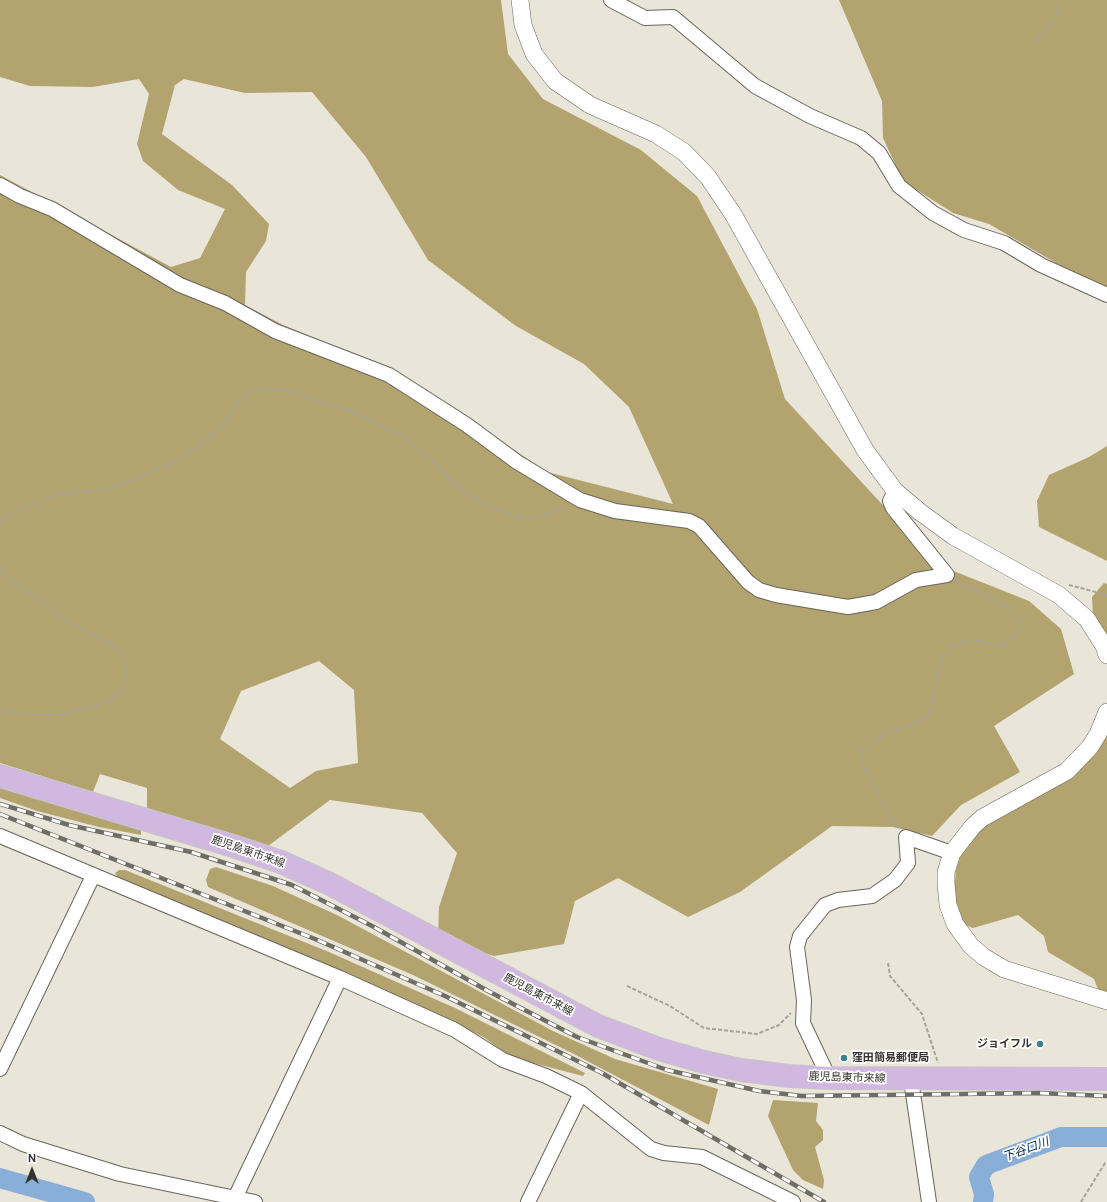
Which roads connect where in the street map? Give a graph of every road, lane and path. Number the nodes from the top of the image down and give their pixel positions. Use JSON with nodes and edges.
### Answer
{"nodes":[{"id":1,"x":520,"y":0,"type":"edge"},
{"id":2,"x":611,"y":0,"type":"edge"},
{"id":3,"x":1055,"y":0,"type":"edge"},
{"id":4,"x":1034,"y":43,"type":"dead end"},
{"id":5,"x":0,"y":185,"type":"edge"},
{"id":6,"x":1107,"y":296,"type":"edge"},
{"id":7,"x":895,"y":491,"type":"junction"},
{"id":8,"x":580,"y":500,"type":"junction"},
{"id":9,"x":0,"y":524,"type":"edge"},
{"id":10,"x":0,"y":567,"type":"edge"},
{"id":11,"x":948,"y":575,"type":"junction"},
{"id":12,"x":1065,"y":584,"type":"dead end"},
{"id":13,"x":1107,"y":595,"type":"edge"},
{"id":14,"x":1107,"y":655,"type":"edge"},
{"id":15,"x":0,"y":710,"type":"edge"},
{"id":16,"x":1107,"y":712,"type":"edge"},
{"id":17,"x":0,"y":776,"type":"edge"},
{"id":18,"x":0,"y":836,"type":"edge"},
{"id":19,"x":906,"y":837,"type":"junction"},
{"id":20,"x":952,"y":853,"type":"junction"},
{"id":21,"x":94,"y":876,"type":"junction"},
{"id":22,"x":888,"y":963,"type":"dead end"},
{"id":23,"x":340,"y":978,"type":"junction"},
{"id":24,"x":627,"y":986,"type":"dead end"},
{"id":25,"x":804,"y":1000,"type":"junction"},
{"id":26,"x":1107,"y":1001,"type":"edge"},
{"id":27,"x":0,"y":1069,"type":"edge"},
{"id":28,"x":829,"y":1078,"type":"junction"},
{"id":29,"x":943,"y":1079,"type":"junction"},
{"id":30,"x":1107,"y":1079,"type":"edge"},
{"id":31,"x":910,"y":1080,"type":"junction"},
{"id":32,"x":581,"y":1093,"type":"junction"},
{"id":33,"x":0,"y":1133,"type":"edge"},
{"id":34,"x":1107,"y":1162,"type":"edge"},
{"id":35,"x":235,"y":1198,"type":"junction"},
{"id":36,"x":255,"y":1202,"type":"edge"},
{"id":37,"x":528,"y":1202,"type":"edge"},
{"id":38,"x":793,"y":1202,"type":"edge"},
{"id":39,"x":928,"y":1202,"type":"edge"},
{"id":40,"x":1081,"y":1202,"type":"edge"}],
"edges":[{"from":1,"to":7,"type":"street"},
{"from":2,"to":6,"type":"street"},
{"from":3,"to":4,"type":"path"},
{"from":5,"to":8,"type":"street"},
{"from":7,"to":11,"type":"street"},
{"from":7,"to":14,"type":"street"},
{"from":8,"to":9,"type":"path"},
{"from":8,"to":11,"type":"street"},
{"from":10,"to":15,"type":"path"},
{"from":11,"to":19,"type":"path"},
{"from":12,"to":13,"type":"path"},
{"from":16,"to":20,"type":"street"},
{"from":17,"to":28,"type":"main road","name":"鹿児島東市来線"},
{"from":18,"to":21,"type":"street"},
{"from":19,"to":20,"type":"street"},
{"from":19,"to":25,"type":"street"},
{"from":20,"to":26,"type":"street"},
{"from":21,"to":23,"type":"street"},
{"from":21,"to":27,"type":"street"},
{"from":22,"to":29,"type":"path"},
{"from":23,"to":32,"type":"street"},
{"from":23,"to":35,"type":"street"},
{"from":24,"to":25,"type":"path"},
{"from":25,"to":28,"type":"street"},
{"from":28,"to":31,"type":"main road","name":"鹿児島東市来線"},
{"from":29,"to":30,"type":"main road","name":"鹿児島東市来線"},
{"from":29,"to":31,"type":"main road","name":"鹿児島東市来線"},
{"from":31,"to":39,"type":"street"},
{"from":32,"to":37,"type":"street"},
{"from":32,"to":38,"type":"street"},
{"from":33,"to":35,"type":"street"},
{"from":34,"to":40,"type":"path"},
{"from":35,"to":36,"type":"street"}]}
